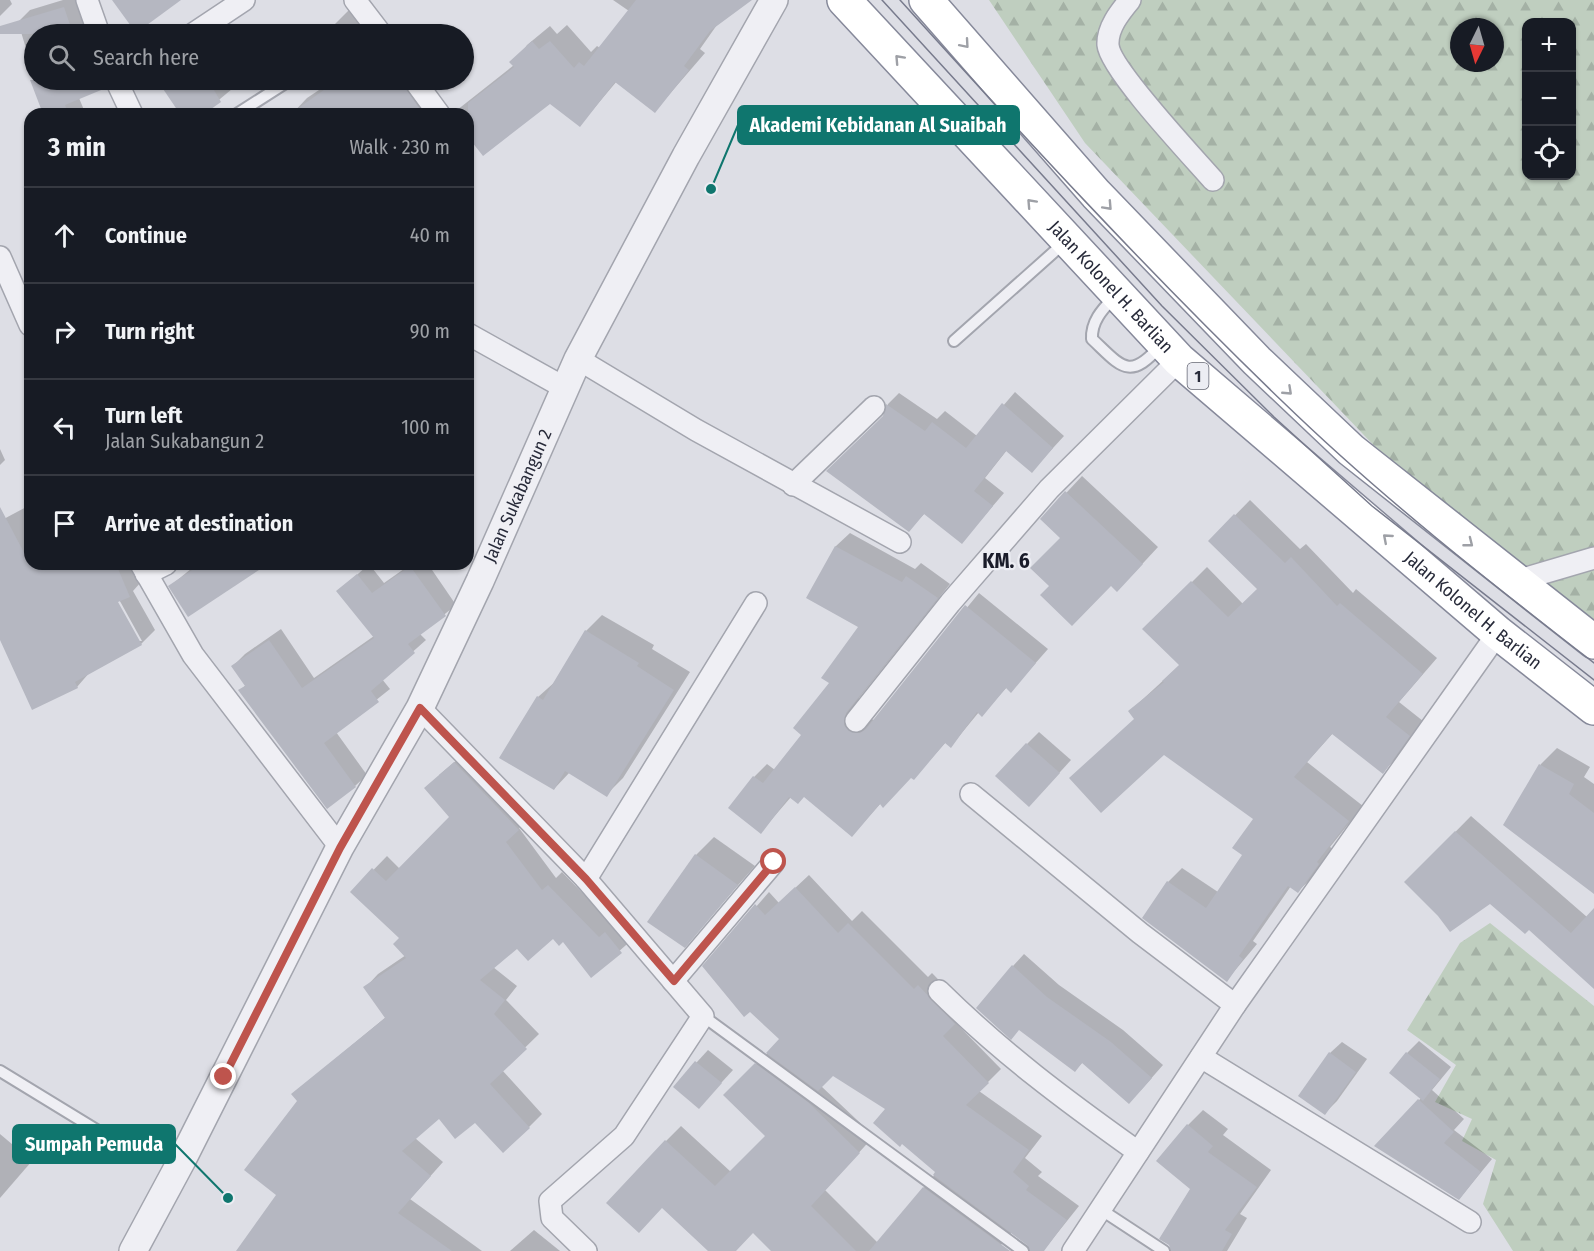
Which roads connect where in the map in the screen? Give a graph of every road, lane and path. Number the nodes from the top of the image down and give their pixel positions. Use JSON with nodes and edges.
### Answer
{"nodes":[{"id":1,"x":87,"y":0,"type":"edge"},
{"id":2,"x":244,"y":0,"type":"edge"},
{"id":3,"x":355,"y":0,"type":"edge"},
{"id":4,"x":774,"y":0,"type":"edge"},
{"id":5,"x":844,"y":0,"type":"edge"},
{"id":6,"x":926,"y":0,"type":"edge"},
{"id":7,"x":1130,"y":0,"type":"edge"},
{"id":8,"x":95,"y":24,"type":"edge"},
{"id":9,"x":208,"y":24,"type":"edge"},
{"id":10,"x":373,"y":24,"type":"edge"},
{"id":11,"x":123,"y":90,"type":"edge"},
{"id":12,"x":274,"y":90,"type":"edge"},
{"id":13,"x":421,"y":90,"type":"edge"},
{"id":14,"x":130,"y":108,"type":"edge"},
{"id":15,"x":246,"y":108,"type":"edge"},
{"id":16,"x":435,"y":108,"type":"edge"},
{"id":17,"x":1213,"y":180,"type":"dead end"},
{"id":18,"x":1067,"y":241,"type":"junction"},
{"id":19,"x":0,"y":257,"type":"edge"},
{"id":20,"x":1117,"y":294,"type":"junction"},
{"id":21,"x":24,"y":311,"type":"edge"},
{"id":22,"x":474,"y":337,"type":"edge"},
{"id":23,"x":954,"y":340,"type":"dead end"},
{"id":24,"x":1171,"y":351,"type":"junction"},
{"id":25,"x":578,"y":358,"type":"junction"},
{"id":26,"x":1257,"y":361,"type":"junction"},
{"id":27,"x":565,"y":388,"type":"junction"},
{"id":28,"x":1222,"y":397,"type":"junction"},
{"id":29,"x":874,"y":407,"type":"dead end"},
{"id":30,"x":794,"y":485,"type":"junction"},
{"id":31,"x":900,"y":542,"type":"dead end"},
{"id":32,"x":1594,"y":558,"type":"edge"},
{"id":33,"x":145,"y":570,"type":"edge"},
{"id":34,"x":1516,"y":581,"type":"junction"},
{"id":35,"x":756,"y":603,"type":"dead end"},
{"id":36,"x":1498,"y":633,"type":"junction"},
{"id":37,"x":1594,"y":642,"type":"edge"},
{"id":38,"x":420,"y":708,"type":"junction"},
{"id":39,"x":1594,"y":708,"type":"edge"},
{"id":40,"x":856,"y":721,"type":"dead end"},
{"id":41,"x":971,"y":795,"type":"dead end"},
{"id":42,"x":340,"y":848,"type":"junction"},
{"id":43,"x":774,"y":862,"type":"dead end"},
{"id":44,"x":586,"y":879,"type":"junction"},
{"id":45,"x":674,"y":981,"type":"junction"},
{"id":46,"x":939,"y":991,"type":"dead end"},
{"id":47,"x":1234,"y":1005,"type":"junction"},
{"id":48,"x":703,"y":1016,"type":"junction"},
{"id":49,"x":1201,"y":1057,"type":"junction"},
{"id":50,"x":0,"y":1071,"type":"edge"},
{"id":51,"x":1138,"y":1152,"type":"junction"},
{"id":52,"x":182,"y":1160,"type":"junction"},
{"id":53,"x":1100,"y":1209,"type":"junction"},
{"id":54,"x":1470,"y":1222,"type":"dead end"},
{"id":55,"x":133,"y":1251,"type":"edge"},
{"id":56,"x":586,"y":1251,"type":"edge"},
{"id":57,"x":1023,"y":1251,"type":"edge"},
{"id":58,"x":1073,"y":1251,"type":"edge"},
{"id":59,"x":1164,"y":1251,"type":"edge"}],
"edges":[{"from":1,"to":8,"type":"street"},
{"from":2,"to":9,"type":"street"},
{"from":3,"to":10,"type":"street"},
{"from":4,"to":25,"type":"street","name":"Jalan Sukabangun 2"},
{"from":18,"to":5,"type":"highway","name":"Jalan Kolonel H. Barlian","number":"1","one_way":true},
{"from":6,"to":26,"type":"highway","one_way":true},
{"from":7,"to":17,"type":"street"},
{"from":11,"to":14,"type":"street"},
{"from":12,"to":15,"type":"lane"},
{"from":13,"to":16,"type":"street"},
{"from":18,"to":20,"type":"highway","name":"Jalan Kolonel H. Barlian","number":"1"},
{"from":18,"to":23,"type":"lane"},
{"from":19,"to":21,"type":"street"},
{"from":20,"to":24,"type":"highway","name":"Jalan Kolonel H. Barlian","number":"1"},
{"from":20,"to":24,"type":"lane"},
{"from":22,"to":27,"type":"street"},
{"from":24,"to":28,"type":"highway","name":"Jalan Kolonel H. Barlian","number":"1"},
{"from":24,"to":40,"type":"street"},
{"from":25,"to":27,"type":"street","name":"Jalan Sukabangun 2"},
{"from":25,"to":30,"type":"street"},
{"from":26,"to":28,"type":"highway"},
{"from":26,"to":34,"type":"highway","one_way":true},
{"from":27,"to":38,"type":"street","name":"Jalan Sukabangun 2"},
{"from":36,"to":28,"type":"highway","name":"Jalan Kolonel H. Barlian","number":"1","one_way":true},
{"from":29,"to":30,"type":"street"},
{"from":30,"to":31,"type":"street"},
{"from":32,"to":34,"type":"street"},
{"from":33,"to":42,"type":"street"},
{"from":34,"to":37,"type":"highway"},
{"from":35,"to":44,"type":"street"},
{"from":36,"to":39,"type":"highway","name":"Jalan Kolonel H. Barlian","number":"1"},
{"from":36,"to":47,"type":"street"},
{"from":38,"to":42,"type":"street","name":"Jalan Sukabangun 2"},
{"from":38,"to":44,"type":"street"},
{"from":41,"to":47,"type":"street"},
{"from":42,"to":52,"type":"street","name":"Jalan Sukabangun 2"},
{"from":43,"to":45,"type":"street"},
{"from":44,"to":45,"type":"street"},
{"from":45,"to":48,"type":"street"},
{"from":46,"to":51,"type":"street"},
{"from":47,"to":49,"type":"street"},
{"from":48,"to":56,"type":"street"},
{"from":48,"to":57,"type":"lane"},
{"from":49,"to":51,"type":"street"},
{"from":49,"to":54,"type":"street"},
{"from":50,"to":52,"type":"lane"},
{"from":51,"to":53,"type":"street"},
{"from":52,"to":55,"type":"street","name":"Jalan Sukabangun 2"},
{"from":53,"to":58,"type":"street"},
{"from":53,"to":59,"type":"lane"}]}
